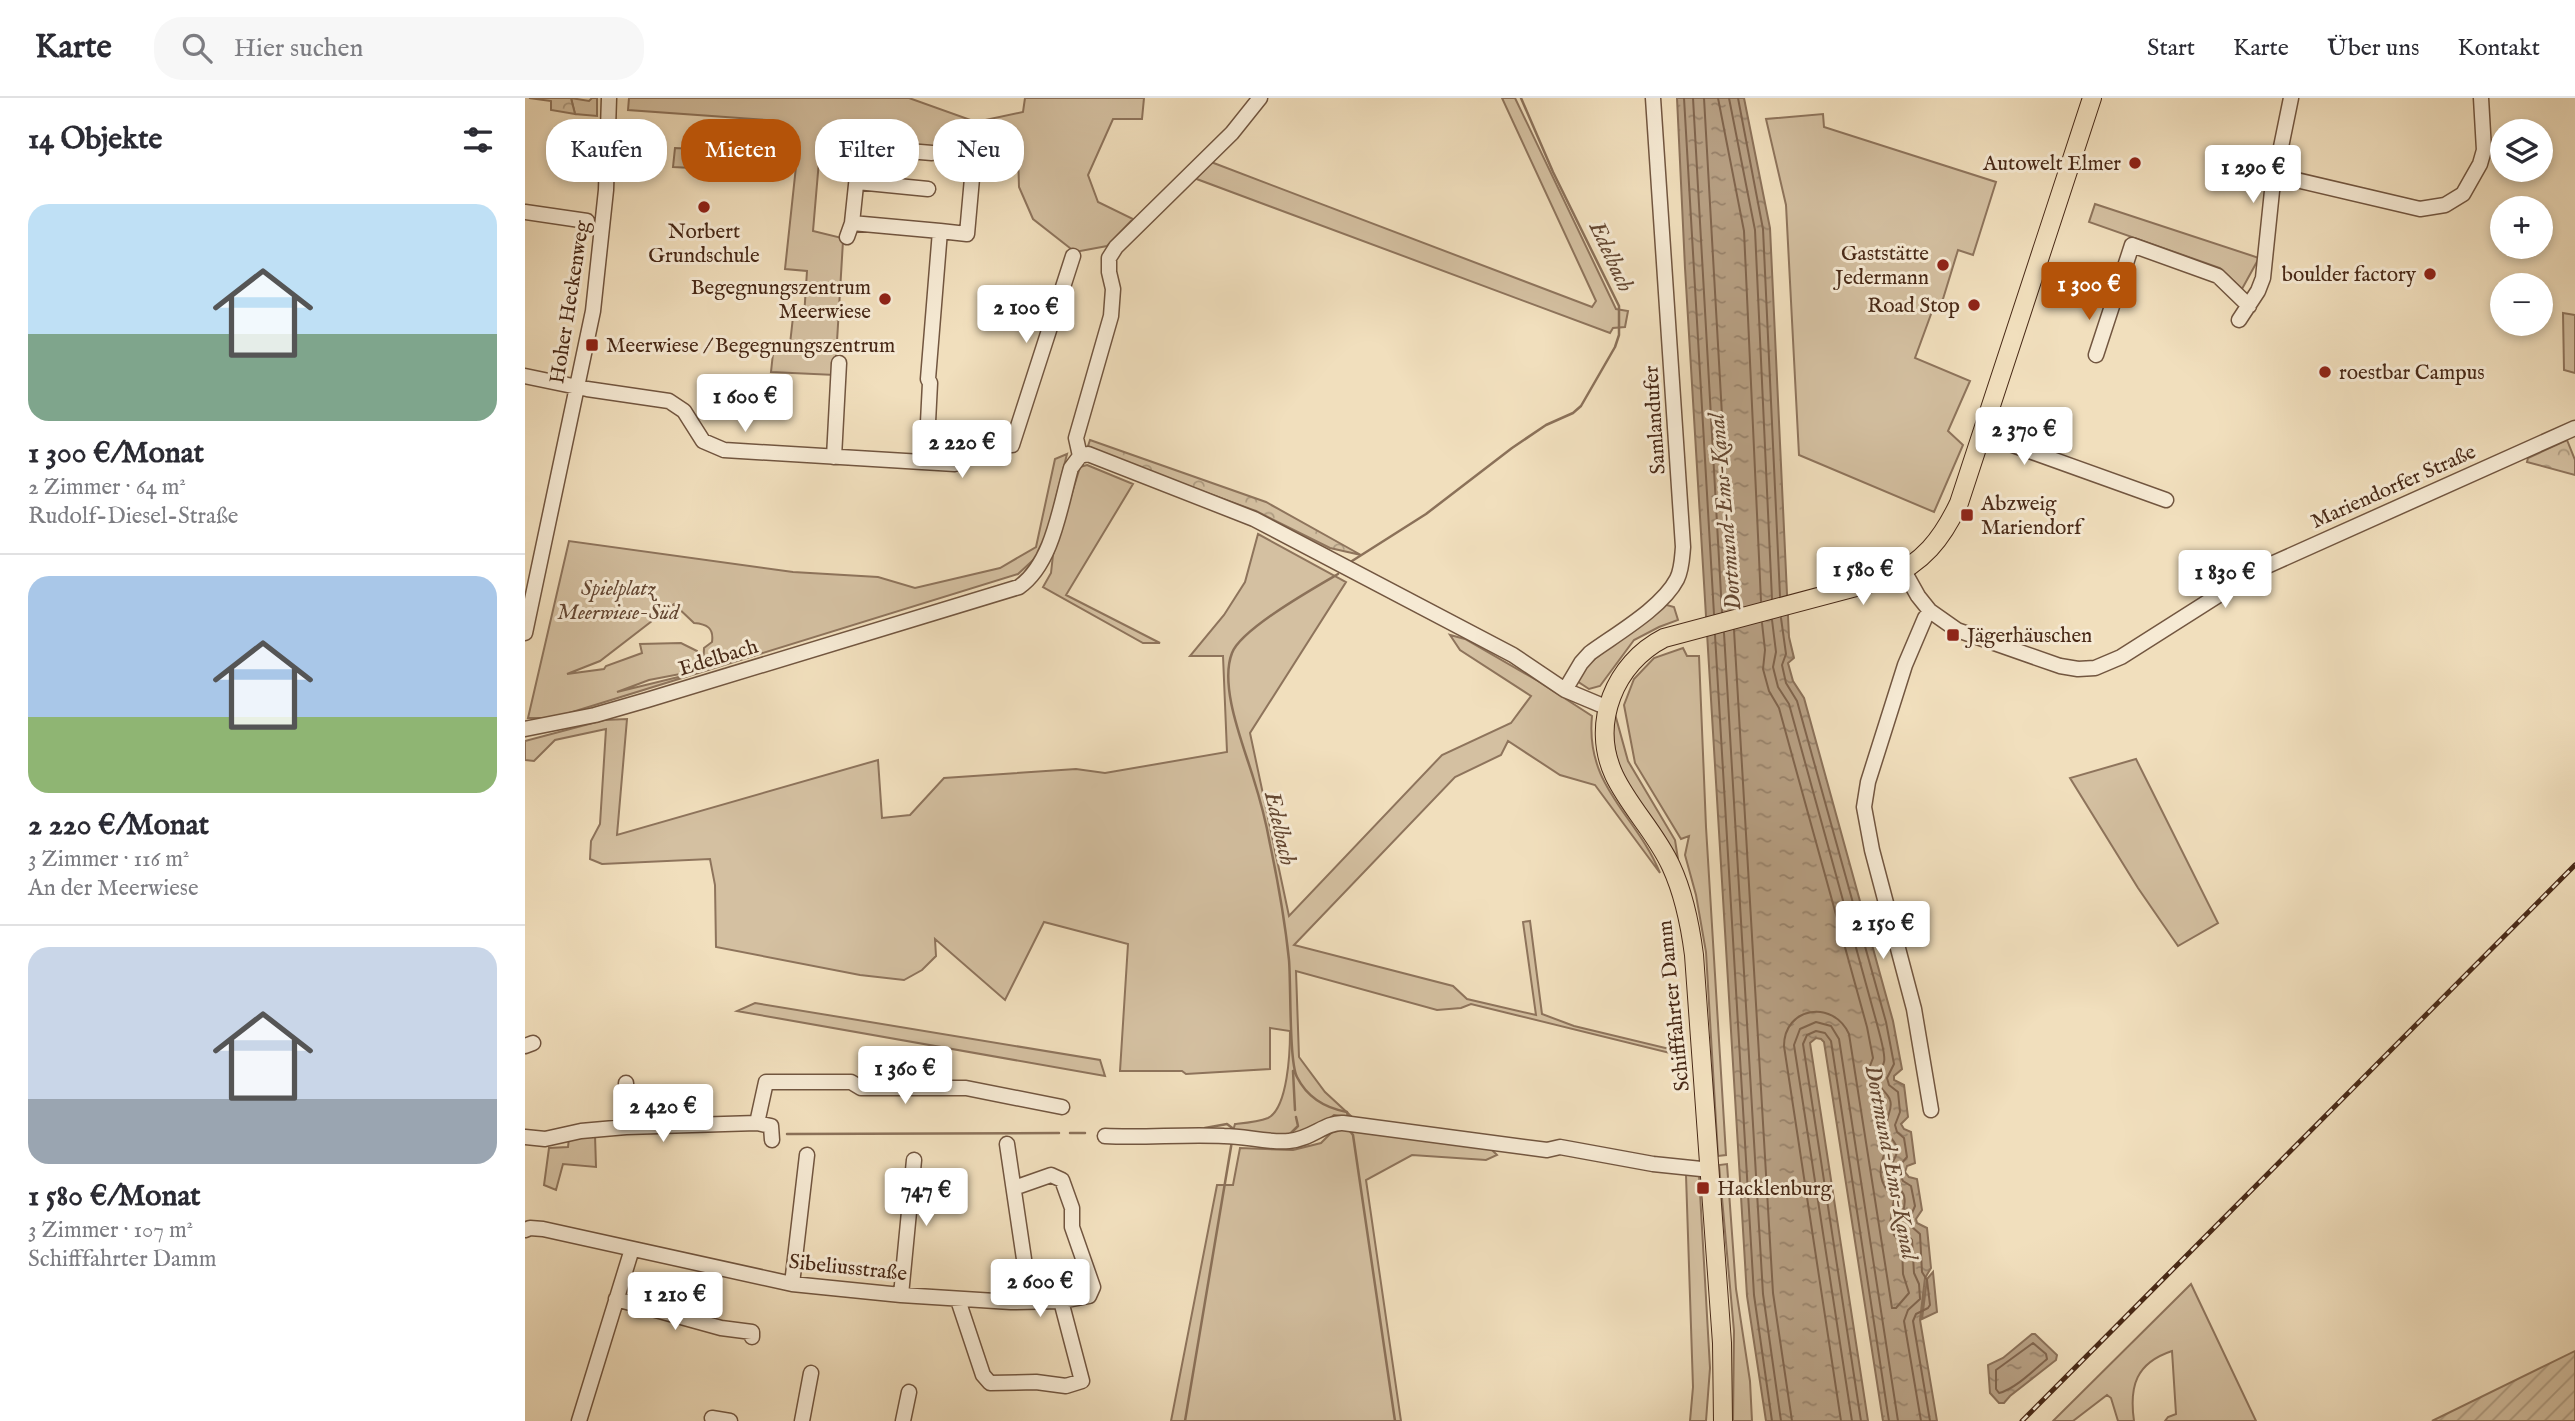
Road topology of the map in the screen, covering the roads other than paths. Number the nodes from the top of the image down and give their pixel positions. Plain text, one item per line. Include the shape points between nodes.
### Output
1 (609, 98) edge
2 (1259, 98) edge
3 (1653, 98) edge
4 (2092, 98) edge
5 (2291, 98) edge
6 (2481, 98) edge
7 (919, 152) edge
8 (932, 153) dead end
9 (2275, 175) junction
10 (857, 182) joint
11 (972, 182) edge
12 (928, 188) dead end
13 (525, 212) edge
14 (587, 221) dead end
15 (940, 231) junction
16 (1073, 256) dead end
17 (2249, 306) junction
18 (2239, 320) dead end
19 (2096, 355) dead end
20 (839, 362) dead end
21 (525, 376) edge
22 (578, 388) junction
23 (2575, 428) edge
24 (1982, 434) junction
25 (927, 442) junction
26 (956, 443) junction
27 (1080, 456) junction
28 (834, 457) junction
29 (923, 462) junction
30 (2166, 500) dead end
31 (1904, 571) junction
32 (1930, 611) junction
33 (525, 634) edge
34 (1565, 690) junction
35 (1608, 708) junction
36 (525, 729) edge
37 (626, 1083) dead end
38 (1062, 1107) dead end
39 (1931, 1111) dead end
40 (757, 1123) junction
41 (626, 1127) junction
42 (1105, 1136) dead end
43 (525, 1137) edge
44 (772, 1140) dead end
45 (1007, 1144) dead end
46 (807, 1155) dead end
47 (914, 1160) dead end
48 (1710, 1170) junction
49 (1014, 1188) junction
50 (525, 1230) edge
51 (632, 1249) junction
52 (792, 1284) junction
53 (901, 1295) junction
54 (616, 1299) junction
55 (958, 1300) junction
56 (1061, 1301) junction
57 (1018, 1302) junction
58 (752, 1337) dead end
59 (811, 1373) dead end
60 (909, 1392) dead end
61 (712, 1418) dead end
62 (579, 1421) edge
63 (730, 1421) edge
64 (802, 1421) edge
65 (903, 1421) edge
66 (1723, 1421) edge

1 - 22 street, Hoher Heckenweg via 600,254
2 - 27 street, Edelbach via 1232,133 1109,258 1114,289 1111,316 1076,438
3 - 34 street, Samlandufer via 1681,566 1677,580 1660,600 1590,653
4 - 24 main road, Schifffahrter Damm
5 - 9 street
6 - 9 street via 2484,150 2480,164 2463,194 2445,205 2420,209
7 - 8 street
9 - 17 street via 2263,278
10 - 12 street
10 - 15 street via 850,230
11 - 15 street via 967,234
13 - 14 street, Hoher Heckenweg
15 - 25 street
16 - 26 street via 1012,445
17 - 18 street
17 - 19 street via 2218,275 2132,245
20 - 28 street
21 - 22 street
22 - 28 street via 669,401 678,405 703,442 724,450
22 - 33 street, Hoher Heckenweg
23 - 32 street, Mariendorfer Straße via 2257,570 2095,668 2060,666 1994,644 1957,630
24 - 30 street
24 - 31 main road, Schifffahrter Damm via 1950,522 1924,557
25 - 26 street
25 - 29 street
26 - 29 street via 955,464
27 - 34 street via 1096,456 1254,519 1513,655
27 - 36 street, Edelbach via 1072,468 1045,558 1019,587 647,701
28 - 29 street
31 - 32 street, Mariendorfer Straße
31 - 35 main road, Schifffahrter Damm via 1871,584 1664,638 1637,655 1620,677
32 - 39 street via 1905,665 1864,807 1914,1009
34 - 35 street
35 - 48 main road, Schifffahrter Damm via 1605,743 1609,764 1672,867 1690,928
37 - 41 street
38 - 40 street via 966,1088 766,1082
40 - 41 street
40 - 44 street via 771,1126
41 - 43 street via 545,1139
42 - 48 street via 1222,1135 1287,1142 1302,1140 1335,1122 1546,1150 1560,1147
45 - 49 street
46 - 52 street
47 - 53 street
48 - 66 main road, Schifffahrter Damm via 1723,1352
49 - 56 street, Sibeliusstraße via 1051,1175 1062,1180 1093,1287 1089,1296
49 - 57 street via 1024,1259
50 - 51 street, Sibeliusstraße via 543,1228
51 - 52 street, Sibeliusstraße
51 - 54 street
52 - 53 street, Sibeliusstraße
53 - 55 street, Sibeliusstraße
54 - 58 street via 752,1332
54 - 62 street
55 - 56 street via 983,1376 990,1383 1036,1381 1066,1386 1082,1381
55 - 57 street, Sibeliusstraße
56 - 57 street, Sibeliusstraße
59 - 64 street
60 - 65 street
61 - 63 street

